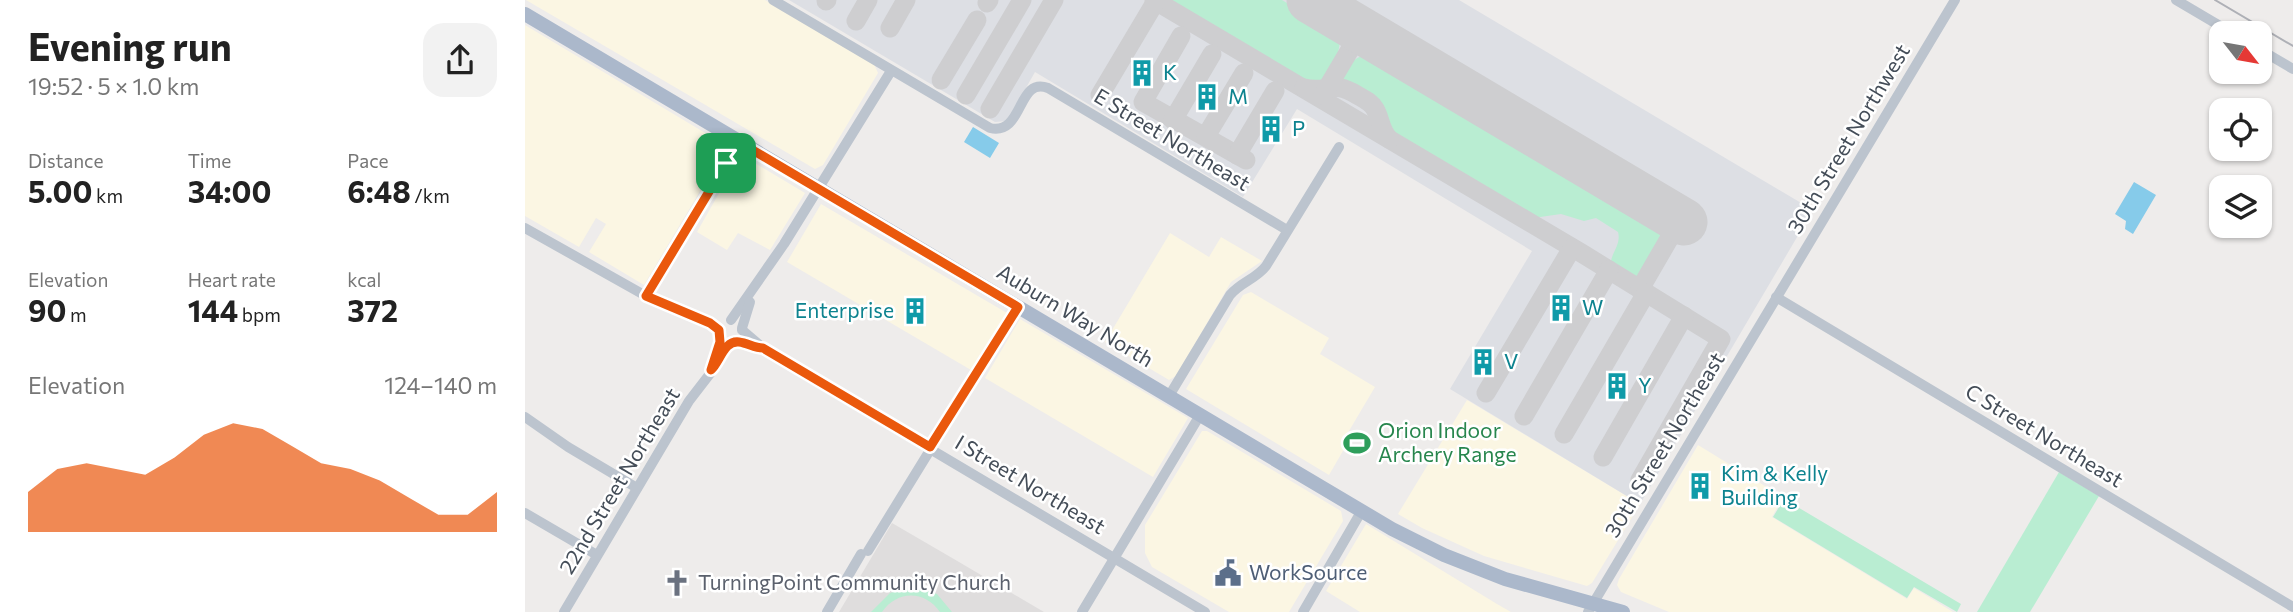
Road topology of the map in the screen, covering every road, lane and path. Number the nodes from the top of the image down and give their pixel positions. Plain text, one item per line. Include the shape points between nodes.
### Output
1 (773, 0) edge
2 (1955, 0) edge
3 (2176, 0) edge
4 (525, 15) edge
5 (2212, 21) edge
6 (2272, 57) edge
7 (2293, 69) edge
8 (891, 71) junction
9 (739, 142) junction
10 (1339, 147) dead end
11 (819, 188) junction
12 (525, 228) edge
13 (1287, 230) junction
14 (760, 281) junction
15 (646, 296) junction
16 (1776, 298) junction
17 (1018, 307) junction
18 (687, 312) junction
19 (729, 320) junction
20 (742, 329) junction
21 (720, 333) junction
22 (735, 342) junction
23 (763, 348) junction
24 (711, 370) junction
25 (1169, 396) junction
26 (1200, 415) junction
27 (525, 417) edge
28 (930, 447) junction
29 (637, 488) junction
30 (1361, 512) junction
31 (525, 513) edge
32 (597, 555) junction
33 (1114, 557) junction
34 (2293, 607) edge
35 (1591, 608) edge
36 (564, 612) edge
37 (827, 612) edge
38 (1082, 612) edge
39 (1205, 612) edge
40 (1303, 612) edge
41 (1623, 612) edge

1 - 8 street
2 - 16 street, 30th Street Northwest
3 - 5 street
4 - 9 main road, Auburn Way North
6 - 7 street
8 - 11 street
8 - 13 street, E Street Northeast via 977,122 999,129 1014,119 1036,87 1048,88
9 - 11 main road, Auburn Way North
9 - 15 street
10 - 13 street
11 - 14 street
11 - 17 main road, Auburn Way North
12 - 15 street, I Street Northeast
13 - 25 street via 1262,272 1232,293
14 - 19 street
14 - 20 street
15 - 18 street, I Street Northeast
16 - 34 street, C Street Northeast
16 - 35 street, 30th Street Northeast
17 - 25 main road, Auburn Way North
17 - 28 street
18 - 19 street, I Street Northeast
18 - 21 street, I Street Northeast
19 - 20 street, I Street Northeast
19 - 21 street
20 - 22 street
20 - 23 street, I Street Northeast
21 - 22 street, I Street Northeast via 726,342
21 - 24 street, 22nd Street Northeast
22 - 23 street, I Street Northeast
22 - 24 street, 22nd Street Northeast
23 - 28 street, I Street Northeast
24 - 29 street, 22nd Street Northeast
25 - 26 main road, Auburn Way North
26 - 30 main road, Auburn Way North
26 - 33 street
27 - 29 street
28 - 33 street, I Street Northeast
28 - 37 street
29 - 32 street, 22nd Street Northeast
30 - 35 main road, Auburn Way North via 1466,565
30 - 40 street
31 - 32 street
32 - 36 street, 22nd Street Northeast
33 - 38 street
33 - 39 street, I Street Northeast
35 - 41 main road, Auburn Way North

